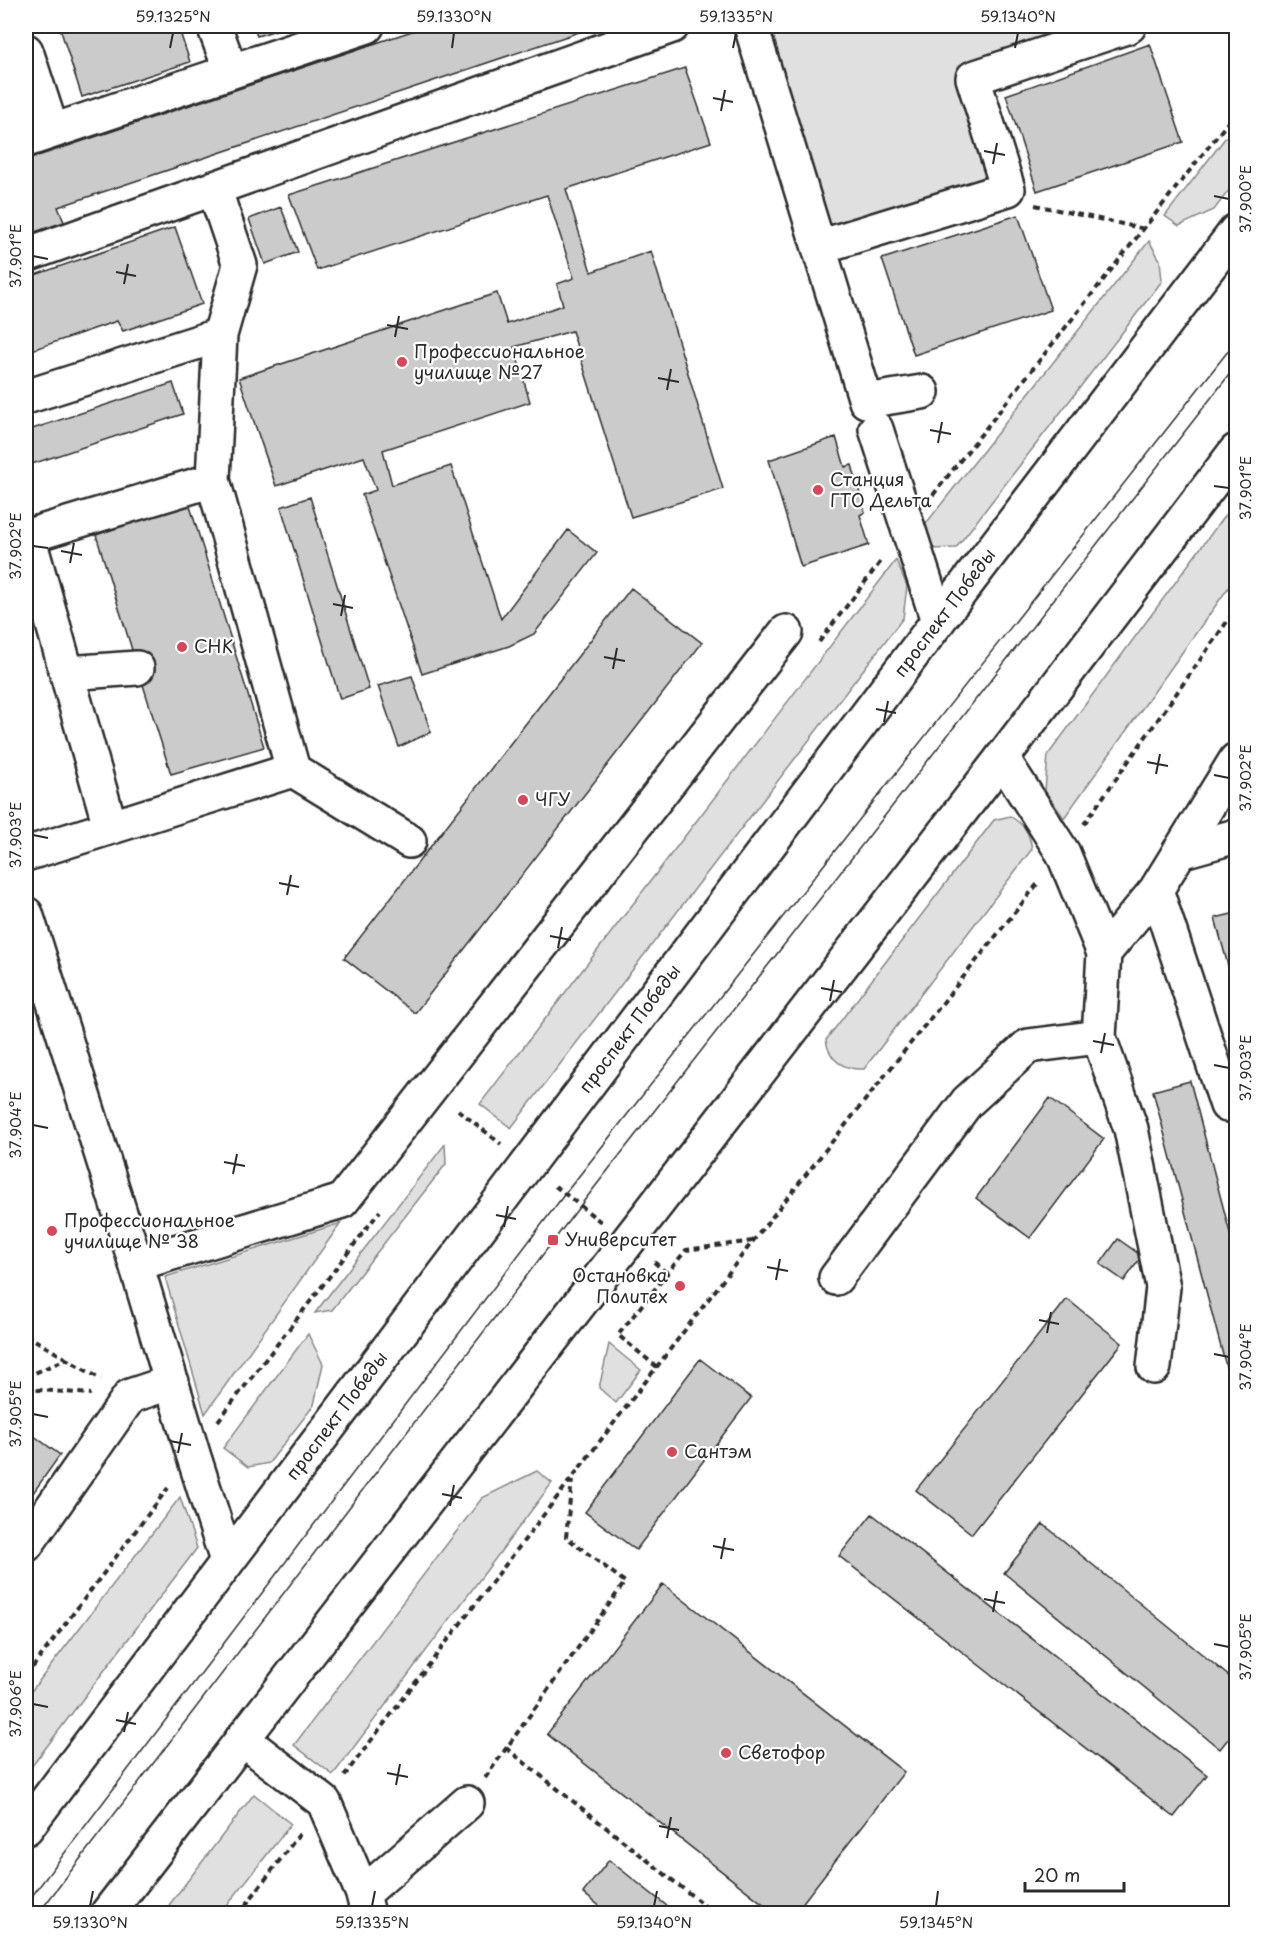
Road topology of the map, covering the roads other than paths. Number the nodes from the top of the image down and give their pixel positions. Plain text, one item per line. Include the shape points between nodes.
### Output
1 (214, 26) edge
2 (367, 26) edge
3 (672, 26) edge
4 (751, 26) edge
5 (1129, 26) edge
6 (26, 51) edge
7 (231, 71) junction
8 (39, 136) edge
9 (214, 188) junction
10 (1236, 231) edge
11 (819, 247) junction
12 (26, 255) edge
13 (220, 335) junction
14 (922, 392) dead end
15 (26, 397) edge
16 (876, 429) dead end
17 (1236, 451) edge
18 (213, 480) junction
19 (27, 536) edge
20 (938, 621) junction
21 (786, 632) dead end
22 (137, 668) dead end
23 (67, 673) junction
24 (1002, 758) junction
25 (1236, 760) edge
26 (292, 770) junction
27 (110, 826) junction
28 (1236, 836) edge
29 (409, 841) dead end
30 (1179, 852) junction
31 (26, 854) edge
32 (1156, 890) junction
33 (26, 914) edge
34 (1104, 953) junction
35 (1099, 1036) junction
36 (1236, 1102) edge
37 (136, 1264) junction
38 (836, 1278) dead end
39 (1154, 1367) dead end
40 (172, 1383) junction
41 (26, 1545) edge
42 (227, 1561) junction
43 (242, 1739) junction
44 (467, 1803) road end
45 (26, 1828) edge
46 (365, 1904) edge
47 (107, 1914) edge

1 - 7 main road
2 - 7 main road
3 - 9 main road
4 - 11 main road
5 - 11 main road via 973,78 1008,189
6 - 8 main road
7 - 8 main road
9 - 12 main road
9 - 13 main road via 240,265
10 - 20 main road, проспект Победы
11 - 14 main road via 866,401
13 - 15 main road
13 - 18 main road
16 - 20 main road
17 - 24 main road
18 - 19 main road
18 - 26 main road
19 - 23 main road
20 - 42 main road, проспект Победы
21 - 37 main road via 342,1201
22 - 23 main road
23 - 27 main road
24 - 34 main road via 1063,853
24 - 43 main road
25 - 30 main road
26 - 27 main road
26 - 29 main road
27 - 31 main road
28 - 30 main road
30 - 32 main road
32 - 34 main road
32 - 36 main road via 1227,1105
33 - 37 main road
34 - 35 main road
35 - 38 main road via 1028,1046 967,1102
35 - 39 main road via 1131,1129 1163,1287
37 - 40 main road
40 - 41 main road via 130,1396
40 - 42 main road
42 - 45 main road, проспект Победы
43 - 46 main road via 324,1802
43 - 47 main road
44 - 46 main road

